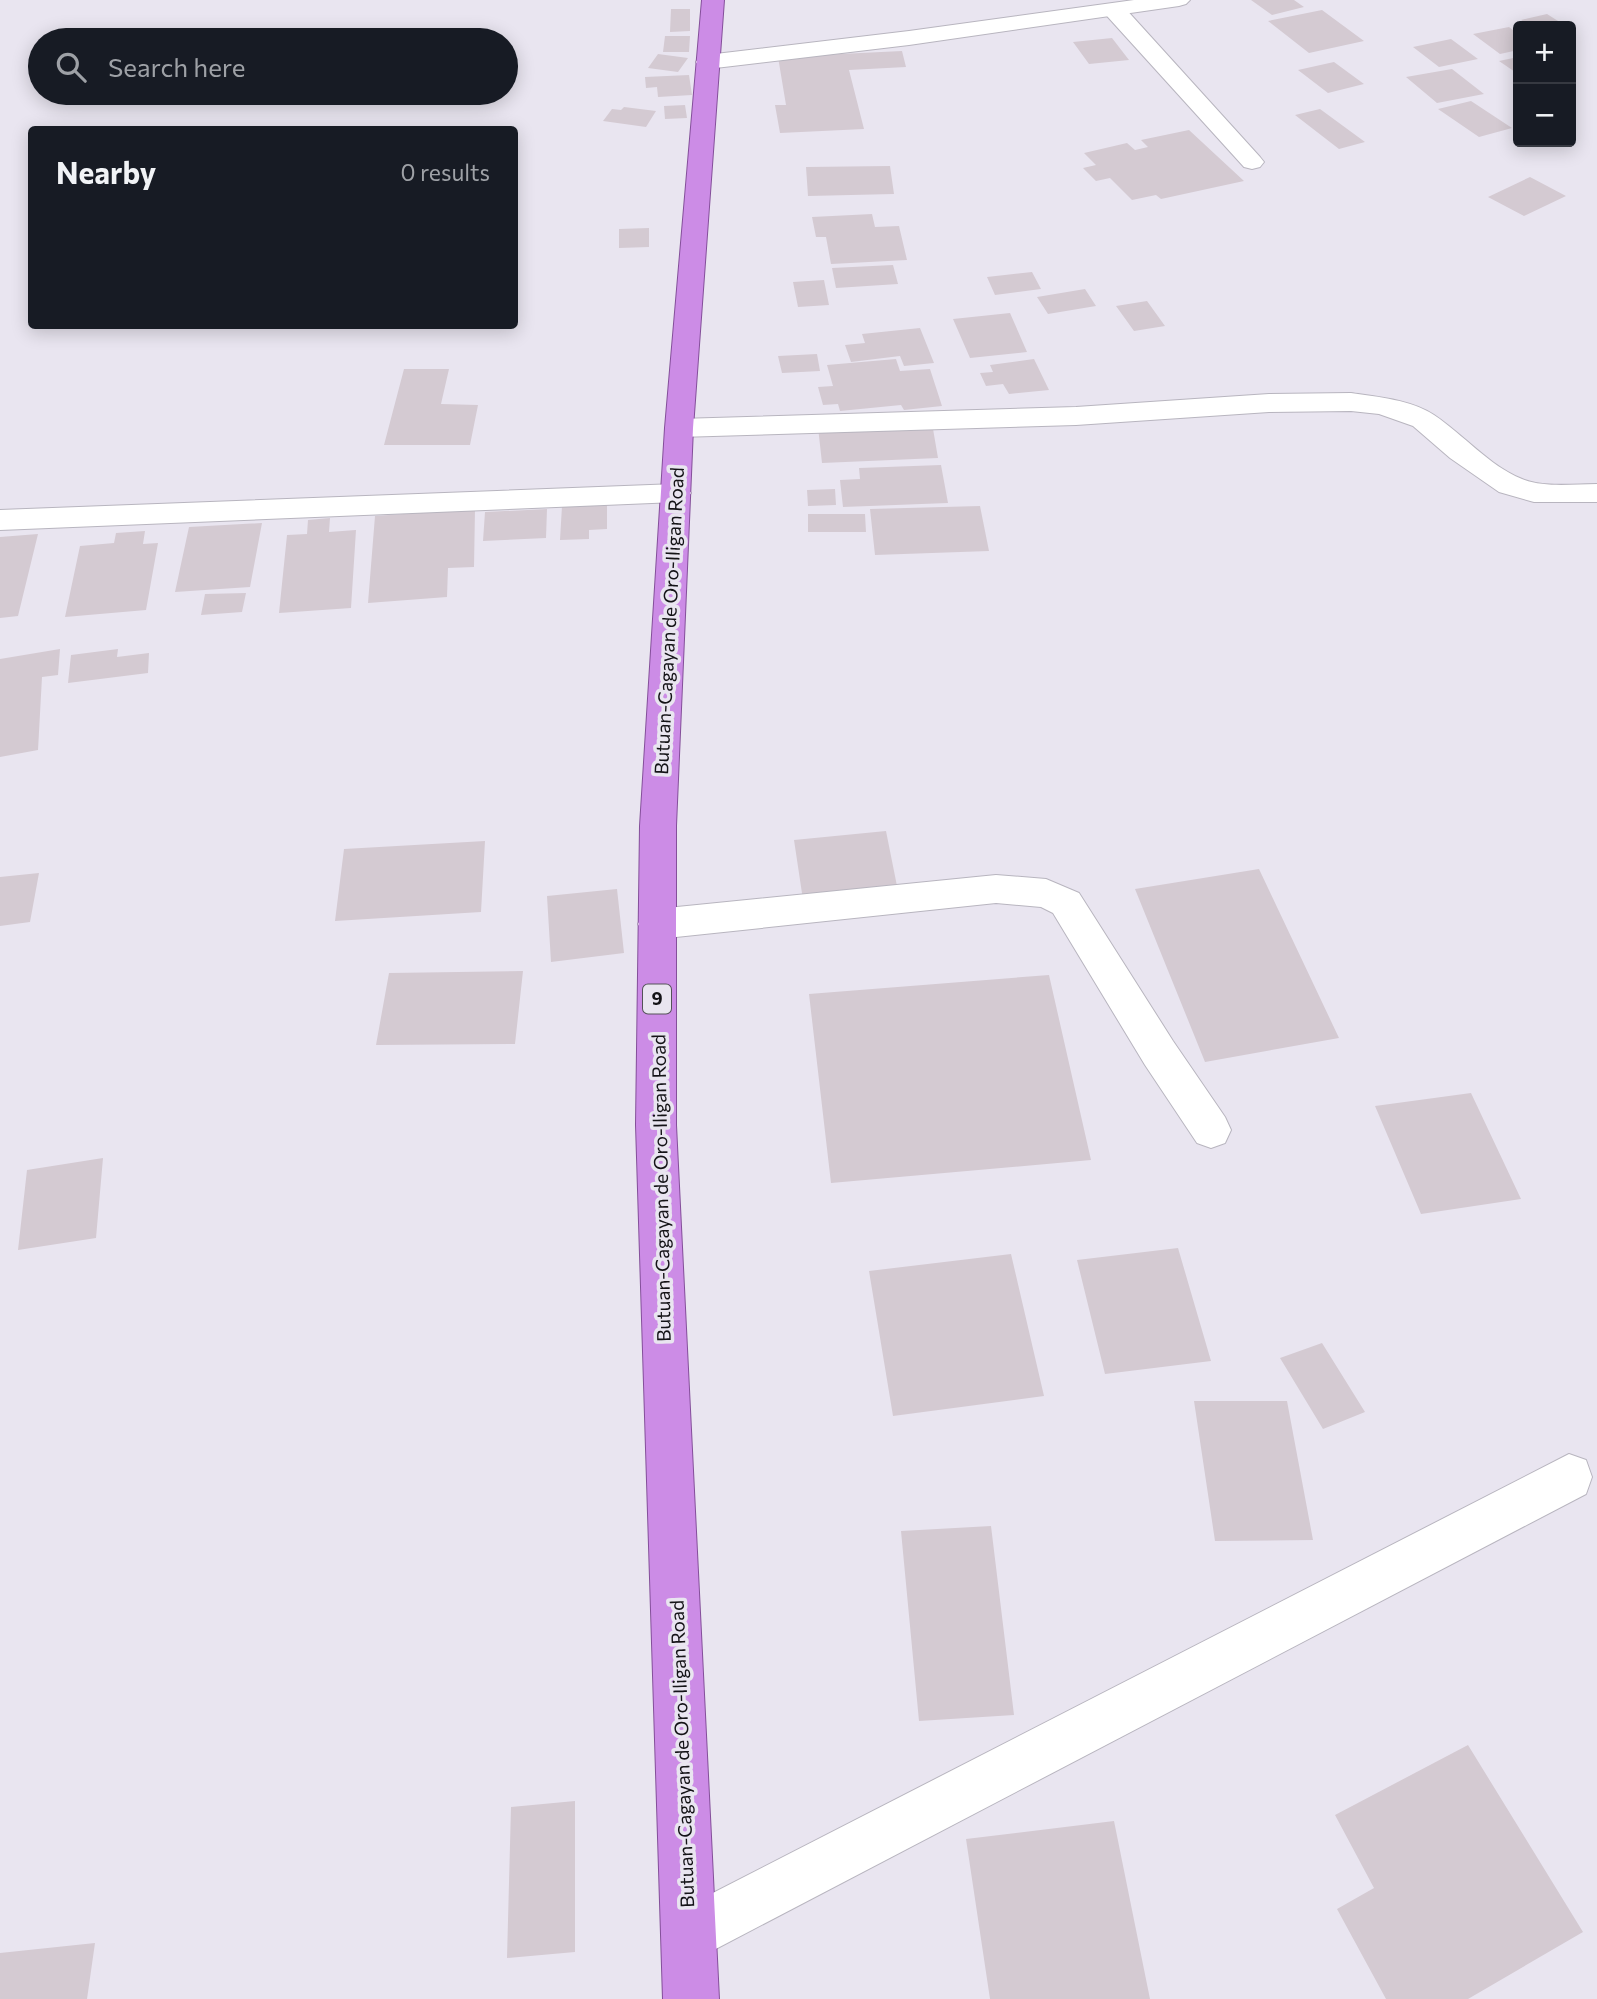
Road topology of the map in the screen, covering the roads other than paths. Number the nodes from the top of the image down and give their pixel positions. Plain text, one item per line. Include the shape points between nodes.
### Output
1 (713, 0) edge
2 (1179, 0) edge
3 (1115, 11) junction
4 (707, 62) junction
5 (1252, 162) dead end
6 (679, 428) junction
7 (676, 493) junction
8 (1597, 493) edge
9 (0, 520) edge
10 (657, 924) junction
11 (1211, 1130) dead end
12 (1569, 1477) dead end
13 (689, 1934) junction
14 (691, 1999) edge

1 - 4 highway, Butuan-Cagayan de Oro-Iligan Road / 9
2 - 3 street
3 - 4 street
3 - 5 street
4 - 6 highway, Butuan-Cagayan de Oro-Iligan Road / 9
6 - 7 highway, Butuan-Cagayan de Oro-Iligan Road / 9
6 - 8 street via 1351,402 1383,406 1423,421 1509,485 1534,493
7 - 9 street
7 - 10 highway, Butuan-Cagayan de Oro-Iligan Road / 9
10 - 11 street via 996,889 1046,893 1066,903
10 - 13 highway, Butuan-Cagayan de Oro-Iligan Road / 9 via 656,1125
12 - 13 street
13 - 14 highway, Butuan-Cagayan de Oro-Iligan Road / 9

